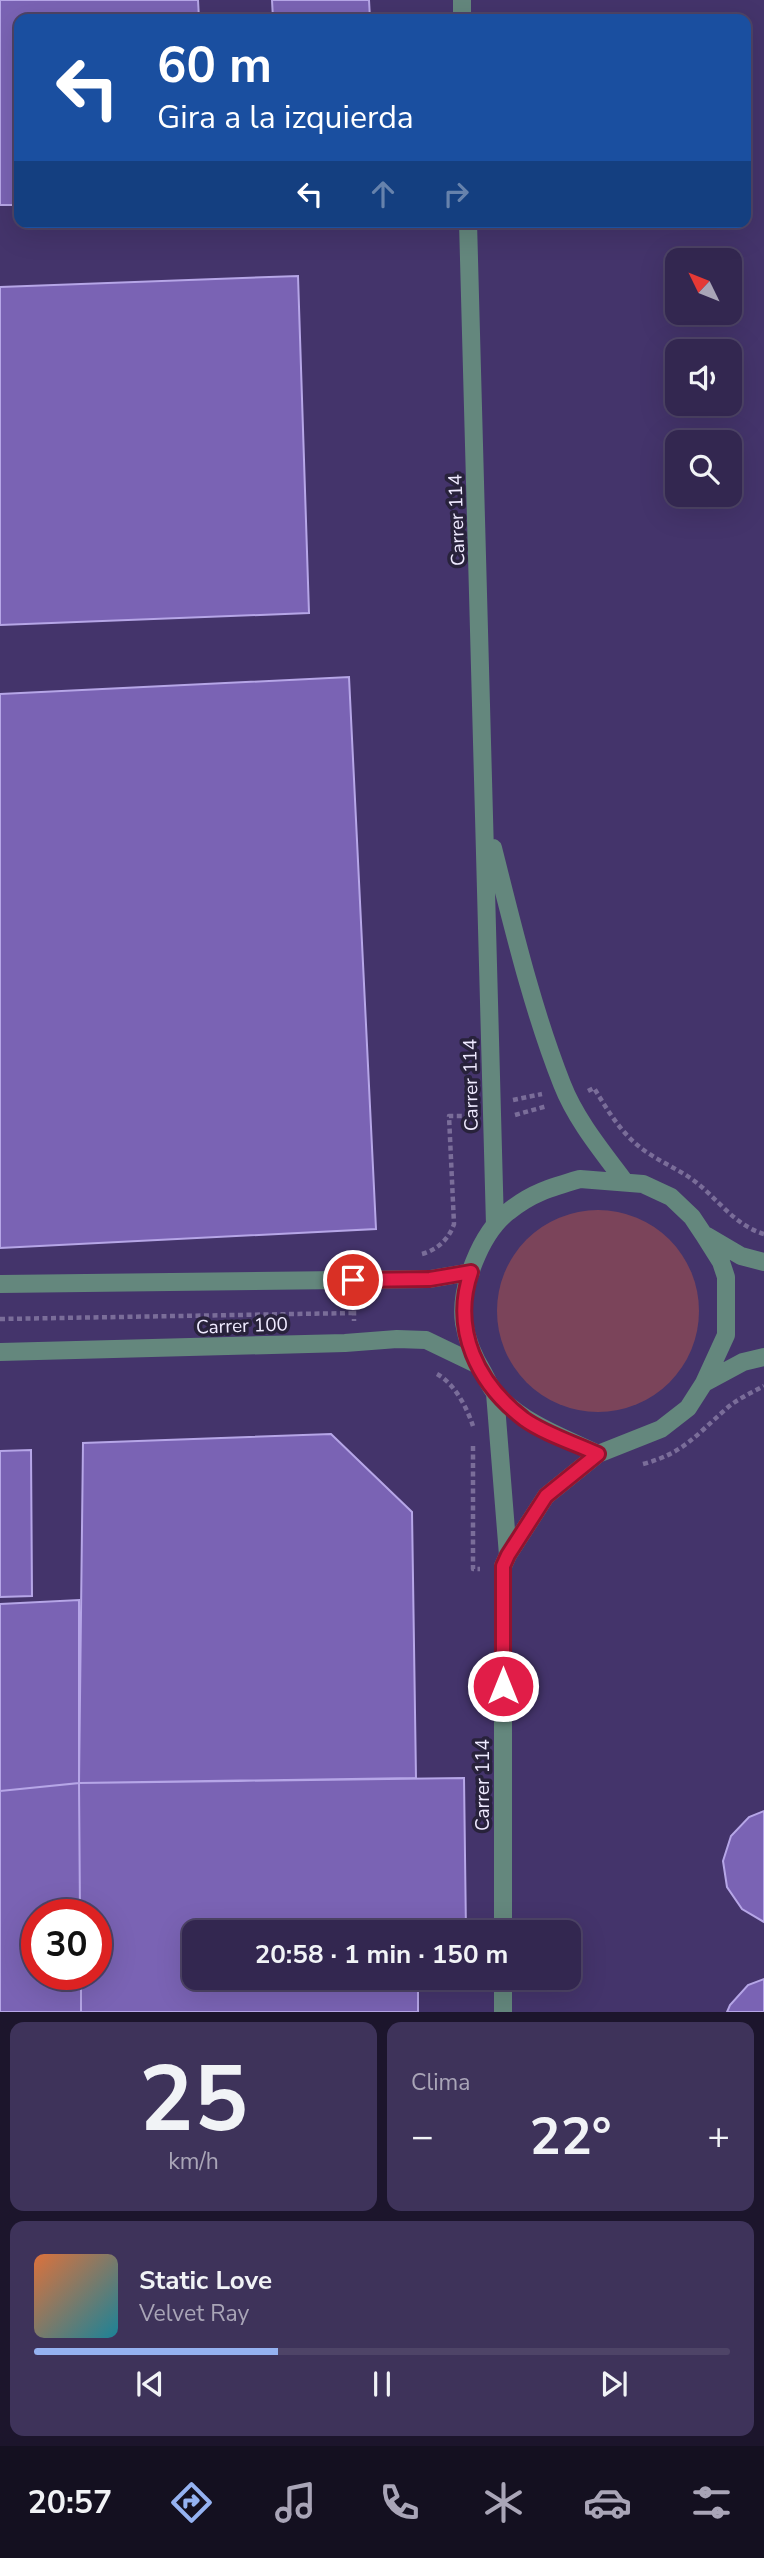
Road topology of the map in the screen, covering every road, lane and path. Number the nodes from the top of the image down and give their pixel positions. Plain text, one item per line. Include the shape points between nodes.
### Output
1 (468, 228) edge
2 (485, 817) junction
3 (587, 1091) dead end
4 (549, 1092) dead end
5 (510, 1101) dead end
6 (555, 1104) dead end
7 (474, 1116) dead end
8 (508, 1117) dead end
9 (625, 1182) junction
10 (494, 1216) junction
11 (451, 1234) dead end
12 (764, 1234) edge
13 (704, 1235) junction
14 (764, 1262) edge
15 (471, 1272) junction
16 (0, 1284) edge
17 (354, 1300) dead end
18 (0, 1319) edge
19 (0, 1352) edge
20 (764, 1357) edge
21 (478, 1365) junction
22 (428, 1369) dead end
23 (704, 1383) junction
24 (495, 1394) junction
25 (598, 1454) junction
26 (508, 1555) junction
27 (484, 1568) dead end
28 (503, 1920) edge
29 (503, 1990) edge
30 (502, 2012) edge

1 - 2 street, Carrer 114
2 - 9 street, Carrer 114 via 524,968 562,1085 586,1130
2 - 10 street, Carrer 114
3 - 12 path via 594,1088 612,1117 644,1151 679,1169 724,1211
4 - 5 path
6 - 8 path
7 - 11 path, Carrer 114 via 449,1116
9 - 10 street via 580,1179 536,1192 507,1213
9 - 13 street via 643,1184 671,1197
10 - 15 street
13 - 14 street via 741,1256
13 - 23 street, Carrer 114 via 726,1277 727,1307 726,1335
15 - 16 street via 430,1279
15 - 21 street via 463,1320
17 - 18 path, Carrer 100 via 354,1313
19 - 21 street, Carrer 100 via 397,1339 426,1340
20 - 23 street via 743,1362
21 - 24 street
22 - 27 path via 446,1380 472,1424 473,1569
23 - 25 street, Carrer 114 via 688,1408 661,1429
24 - 25 street via 526,1420
24 - 26 street, Carrer 114
25 - 26 street, Carrer 114 via 546,1496
26 - 28 street, Carrer 114 via 503,1566
29 - 30 street

